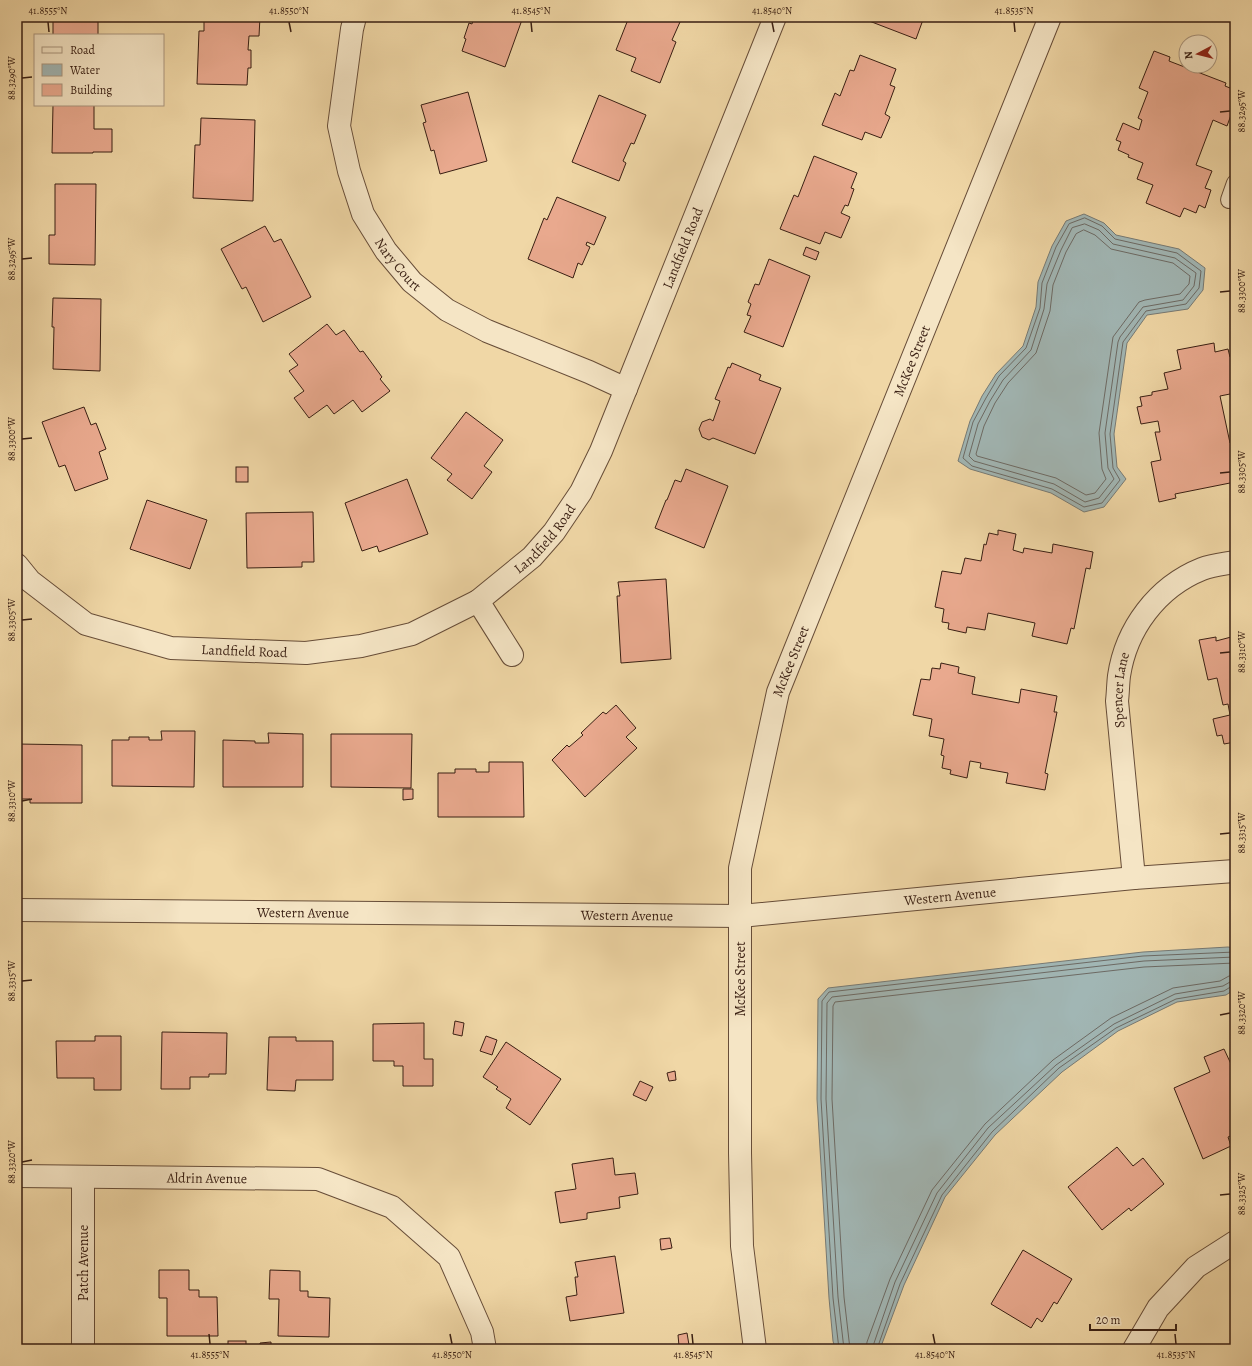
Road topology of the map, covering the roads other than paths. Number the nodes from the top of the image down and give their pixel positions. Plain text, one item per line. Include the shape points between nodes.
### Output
1 (355, 17) edge
2 (775, 17) edge
3 (1050, 17) edge
4 (1235, 183) edge
5 (1229, 200) dead end
6 (626, 389) junction
7 (1235, 562) edge
8 (23, 579) edge
9 (478, 602) junction
10 (512, 655) dead end
11 (1235, 871) edge
12 (1134, 878) junction
13 (17, 910) edge
14 (741, 916) junction
15 (17, 1176) edge
16 (83, 1177) junction
17 (1235, 1242) edge
18 (83, 1349) edge
19 (485, 1349) edge
20 (755, 1349) edge
21 (1134, 1349) edge

1 - 6 street, Nary Court via 339,126 349,171 363,214 386,251 412,282 447,310 487,331
2 - 6 street, Landfield Road
3 - 14 street, McKee Street via 778,692 740,868
4 - 5 lane
6 - 9 street, Landfield Road via 581,492 554,532 532,557
7 - 12 street, Spencer Lane via 1203,569 1175,582 1154,602 1136,626 1125,651 1119,676 1118,701
8 - 9 street, Landfield Road via 86,624 171,648 306,653 361,646 412,634
9 - 10 street
11 - 12 street, Western Avenue
12 - 14 street, Western Avenue
13 - 14 street, Western Avenue
14 - 20 street, McKee Street via 742,1246
15 - 16 street, Aldrin Avenue
16 - 18 street, Patch Avenue
16 - 19 street, Aldrin Avenue via 318,1180 392,1207 449,1257 482,1332
17 - 21 street via 1196,1267 1158,1308

